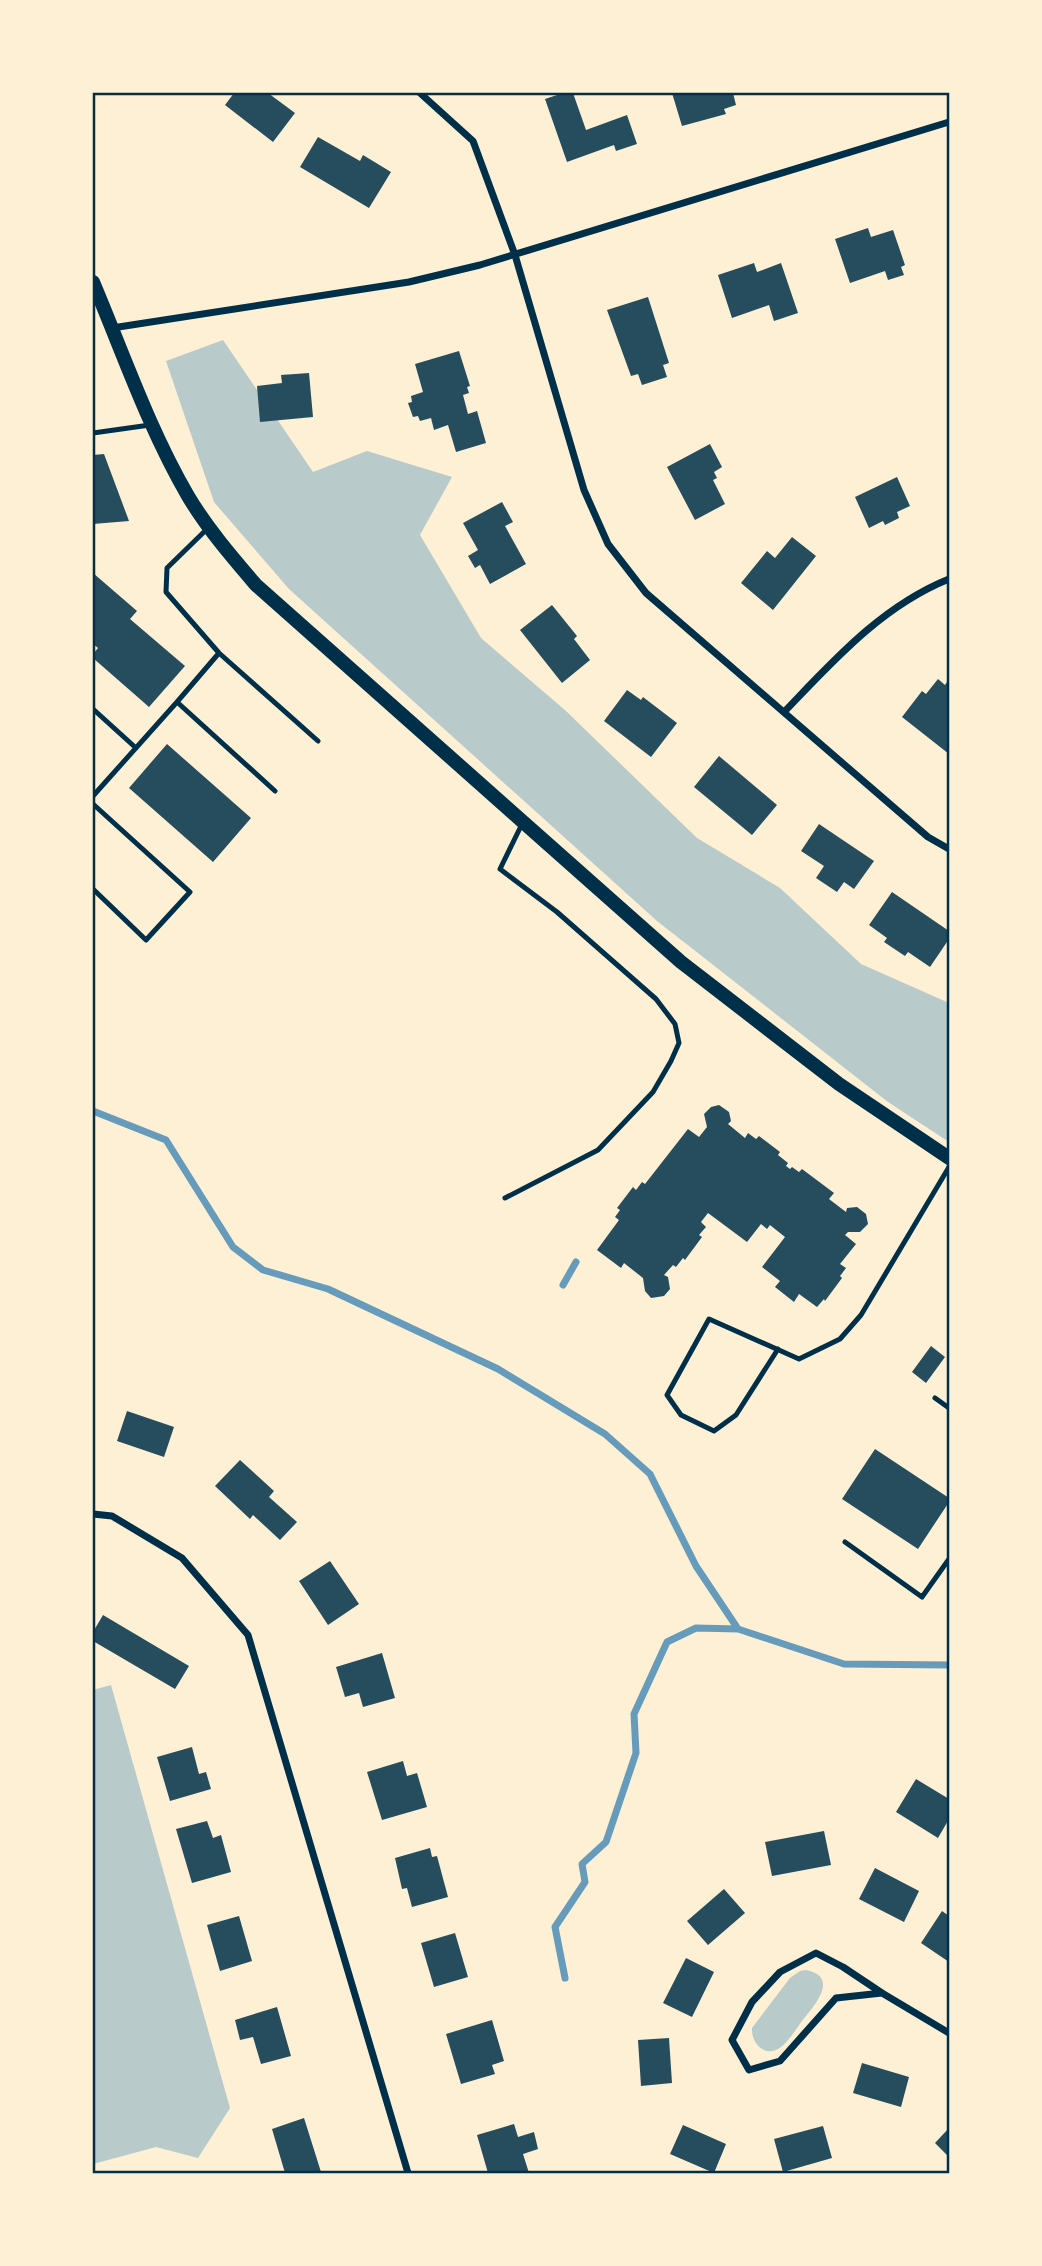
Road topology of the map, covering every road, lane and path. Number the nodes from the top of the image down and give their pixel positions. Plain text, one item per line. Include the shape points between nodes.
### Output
1 (420, 93) edge
2 (949, 122) edge
3 (515, 255) junction
4 (93, 282) edge
5 (112, 328) junction
6 (153, 424) junction
7 (93, 433) edge
8 (208, 527) junction
9 (949, 579) edge
10 (219, 653) junction
11 (177, 702) junction
12 (93, 709) edge
13 (785, 711) junction
14 (318, 741) dead end
15 (136, 748) junction
16 (275, 791) dead end
17 (93, 796) edge
18 (93, 804) edge
19 (523, 821) junction
20 (949, 849) edge
21 (93, 889) edge
22 (949, 1158) edge
23 (949, 1167) edge
24 (505, 1198) dead end
25 (778, 1349) junction
26 (935, 1398) dead end
27 (949, 1408) edge
28 (93, 1514) edge
29 (845, 1542) dead end
30 (949, 1559) edge
31 (882, 1993) junction
32 (949, 2033) edge
33 (408, 2173) edge

1 - 3 street via 473,141
2 - 3 street
3 - 5 street via 409,282
3 - 13 street via 584,490 608,544 646,593
4 - 5 main road
5 - 6 main road
6 - 7 lane
6 - 8 main road
8 - 10 lane via 167,568 166,592
8 - 19 main road via 256,585
9 - 13 street via 906,600 849,645
10 - 11 lane
10 - 14 lane
11 - 15 lane
11 - 16 lane
12 - 15 lane
13 - 20 street via 928,837
15 - 17 lane
18 - 21 lane via 190,892 146,940
19 - 22 main road via 729,1001 849,1091
19 - 24 lane via 500,869 656,999 675,1024 679,1043 653,1092 598,1150
23 - 25 lane via 861,1315 840,1339 799,1359
25 - 25 lane via 709,1319 667,1395 681,1415 714,1431 736,1415
26 - 27 lane
28 - 33 street via 113,1516 182,1558 248,1635
29 - 30 lane via 922,1597
31 - 31 street via 816,1953 780,1972 752,2002 732,2040 749,2070 780,2061 836,1998
31 - 32 street

